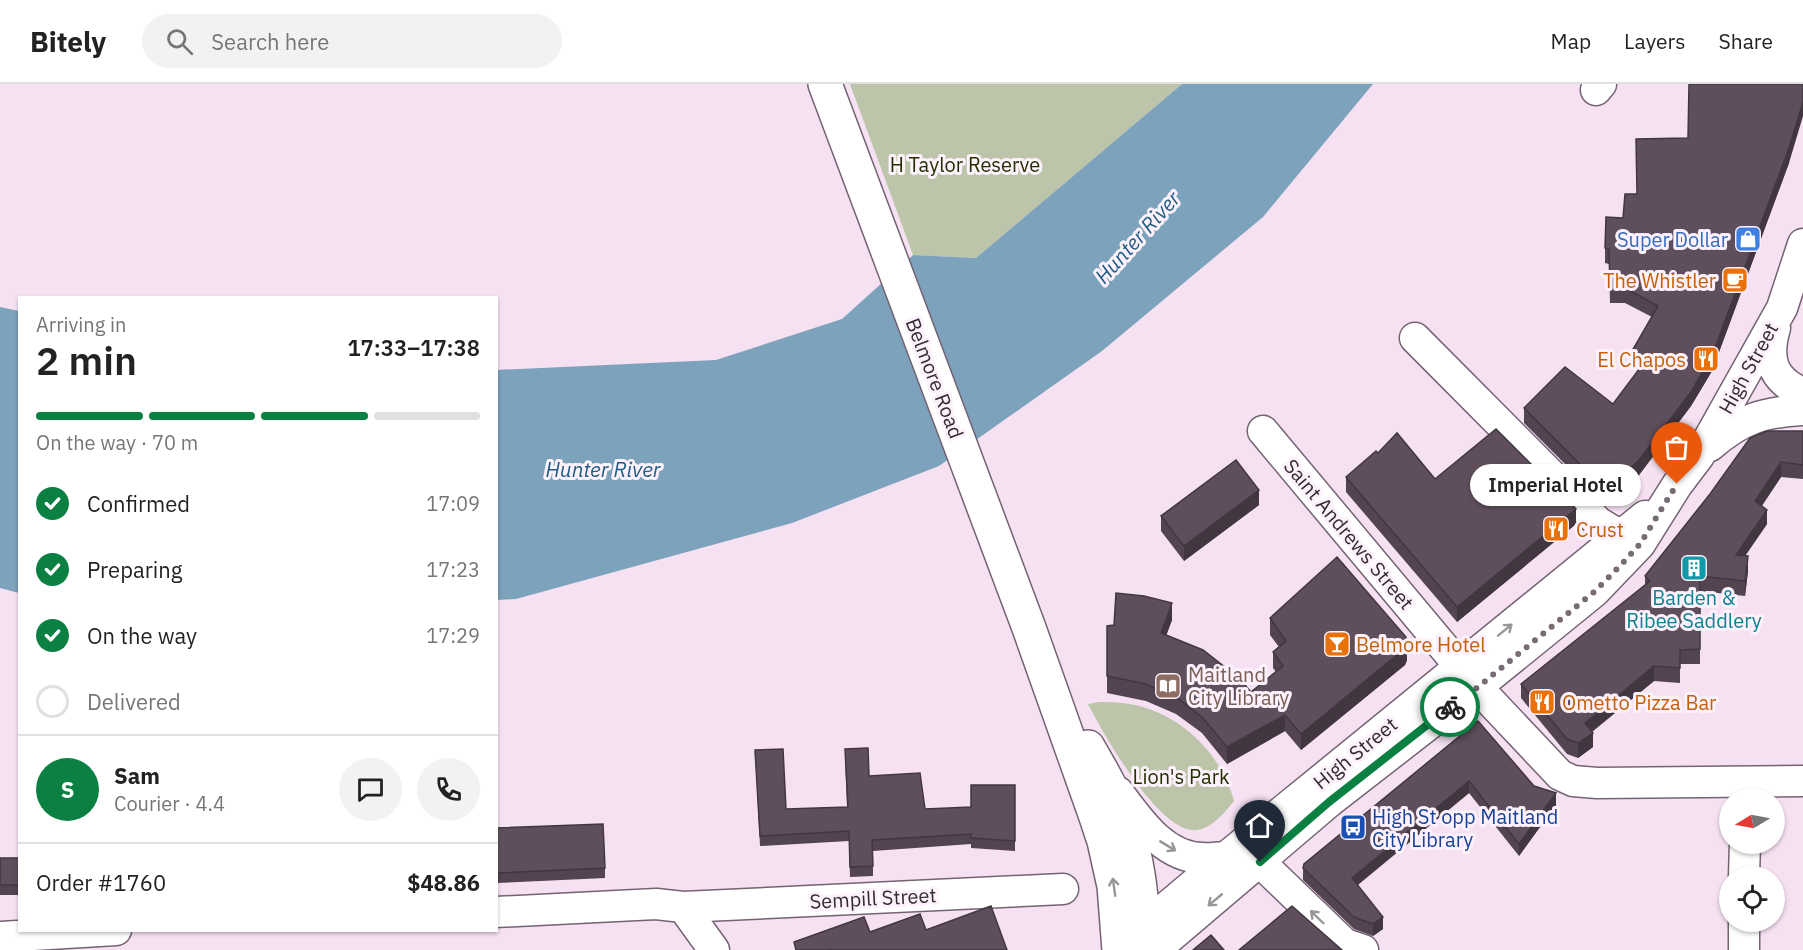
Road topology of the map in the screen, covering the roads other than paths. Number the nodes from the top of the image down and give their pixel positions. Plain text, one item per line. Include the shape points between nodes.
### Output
1 (825, 84) edge
2 (1803, 244) edge
3 (1782, 308) junction
4 (1415, 338) dead end
5 (1803, 393) edge
6 (1803, 410) edge
7 (1263, 431) dead end
8 (1699, 456) junction
9 (1677, 484) junction
10 (1626, 531) junction
11 (1044, 673) junction
12 (1469, 677) junction
13 (1102, 771) junction
14 (1803, 781) edge
15 (1758, 788) edge
16 (1719, 789) edge
17 (1322, 794) junction
18 (1226, 857) junction
19 (1260, 862) junction
20 (1063, 889) dead end
21 (683, 907) junction
22 (498, 912) edge
23 (83, 932) edge
24 (1744, 932) edge
25 (0, 937) edge
26 (1133, 945) edge
27 (714, 950) edge
28 (1363, 950) edge
29 (1744, 950) edge

1 - 11 main road, Belmore Road
2 - 3 street, High Street
3 - 5 street via 1771,344 1772,363 1786,384
3 - 8 street, High Street
4 - 10 street via 1598,522 1614,532
6 - 8 street via 1743,422
7 - 12 street, Saint Andrews Street
8 - 9 street, High Street
9 - 10 street, High Street
9 - 12 street, High Street via 1640,544 1594,592
12 -> 10 street, High Street
11 - 13 main road, Belmore Road
26 -> 11 main road, Belmore Road via 1104,841
12 - 16 street, Saint Andrews Street via 1547,763 1573,781
12 - 17 street, High Street
13 -> 18 street via 1161,843 1191,857
13 - 26 main road, Belmore Road via 1125,823 1139,881
14 - 15 street, Saint Andrews Street
17 - 18 street, High Street
17 - 19 street, High Street
18 - 26 street, High Street
19 -> 26 street, High Street
28 -> 19 street via 1346,944
20 - 21 street, Sempill Street
21 - 22 street, Sempill Street via 656,904
21 - 27 street
23 - 25 street
24 - 29 street

